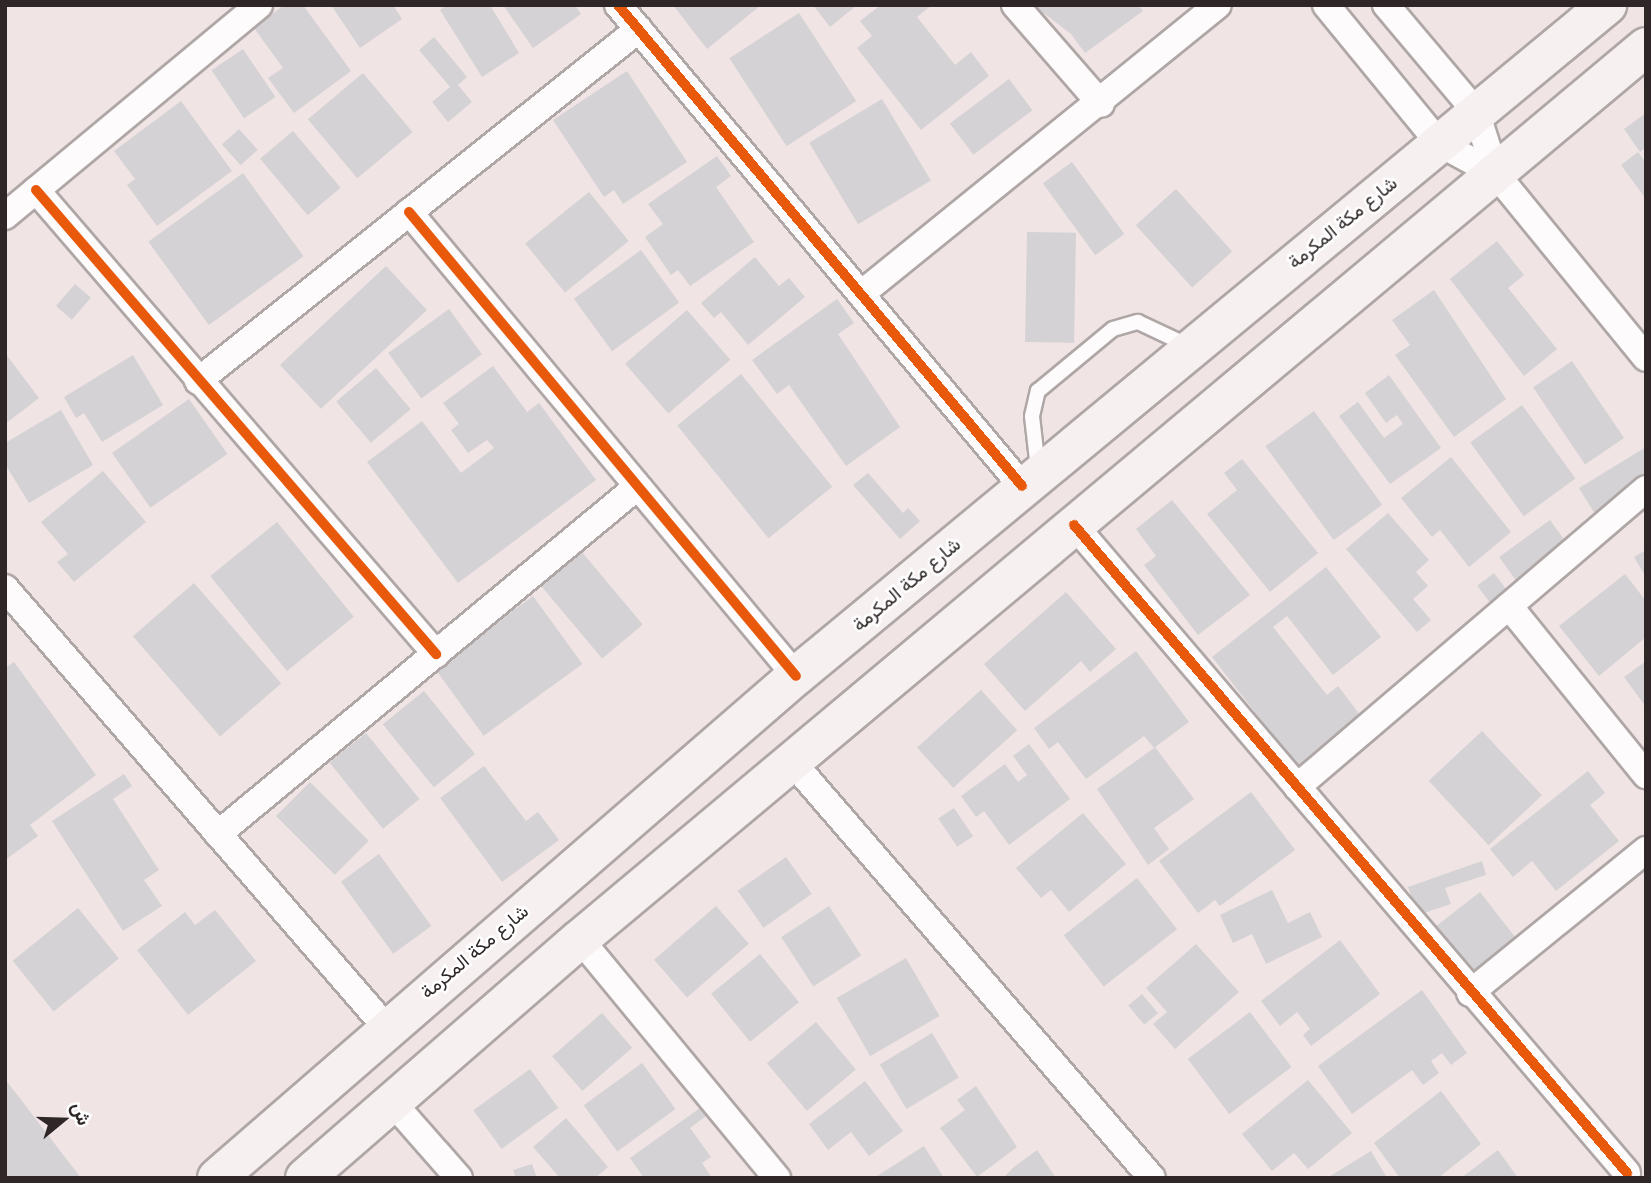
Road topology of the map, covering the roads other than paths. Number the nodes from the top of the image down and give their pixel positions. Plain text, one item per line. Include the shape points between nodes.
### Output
1 (259, 5) edge
2 (618, 5) edge
3 (1015, 5) edge
4 (1218, 5) edge
5 (1326, 5) edge
6 (1386, 5) edge
7 (1607, 5) edge
8 (639, 29) junction
9 (1646, 47) edge
10 (1101, 104) junction
11 (1476, 112) junction
12 (1439, 142) junction
13 (1496, 174) junction
14 (36, 190) junction
15 (409, 212) junction
16 (5, 216) edge
17 (861, 294) junction
18 (1190, 347) junction
19 (1646, 358) edge
20 (198, 381) junction
21 (1030, 479) junction
22 (638, 485) junction
23 (1646, 489) edge
24 (1074, 525) junction
25 (9, 600) edge
26 (1509, 606) junction
27 (436, 654) junction
28 (796, 676) junction
29 (794, 764) junction
30 (1646, 775) edge
31 (1297, 787) junction
32 (218, 834) junction
33 (1646, 850) edge
34 (580, 939) junction
35 (1470, 993) junction
36 (385, 1026) junction
37 (393, 1103) junction
38 (1632, 1170) edge
39 (217, 1178) edge
40 (305, 1178) edge
41 (459, 1178) edge
42 (777, 1178) edge
43 (1152, 1178) edge

1 - 14 street
2 - 8 street
3 - 10 street
4 - 10 street
5 - 12 street
6 - 11 street
7 - 11 main road, شارع مكة المكرمة
8 - 15 street
8 - 17 street
9 - 13 main road
10 - 17 street
11 - 12 main road, شارع مكة المكرمة
11 - 13 street
12 - 13 street
12 - 18 main road, شارع مكة المكرمة
13 - 19 street
13 - 24 main road
14 - 16 street
14 - 20 street
15 - 20 street
15 - 22 street
17 - 21 street
18 - 21 main road, شارع مكة المكرمة
18 - 21 lane via 1138,322 1113,329 1038,391 1032,416
20 - 27 street
21 - 28 main road, شارع مكة المكرمة
22 - 27 street
22 - 28 street
23 - 26 street
24 - 29 main road
24 - 31 street
25 - 32 street
26 - 30 street
26 - 31 street
27 - 32 street
28 - 36 main road, شارع مكة المكرمة
29 - 34 main road
29 - 43 street
31 - 35 street
32 - 36 street
33 - 35 street
34 - 37 main road
34 - 42 street
35 - 38 street
36 - 39 main road, شارع مكة المكرمة
37 - 40 main road
37 - 41 street

